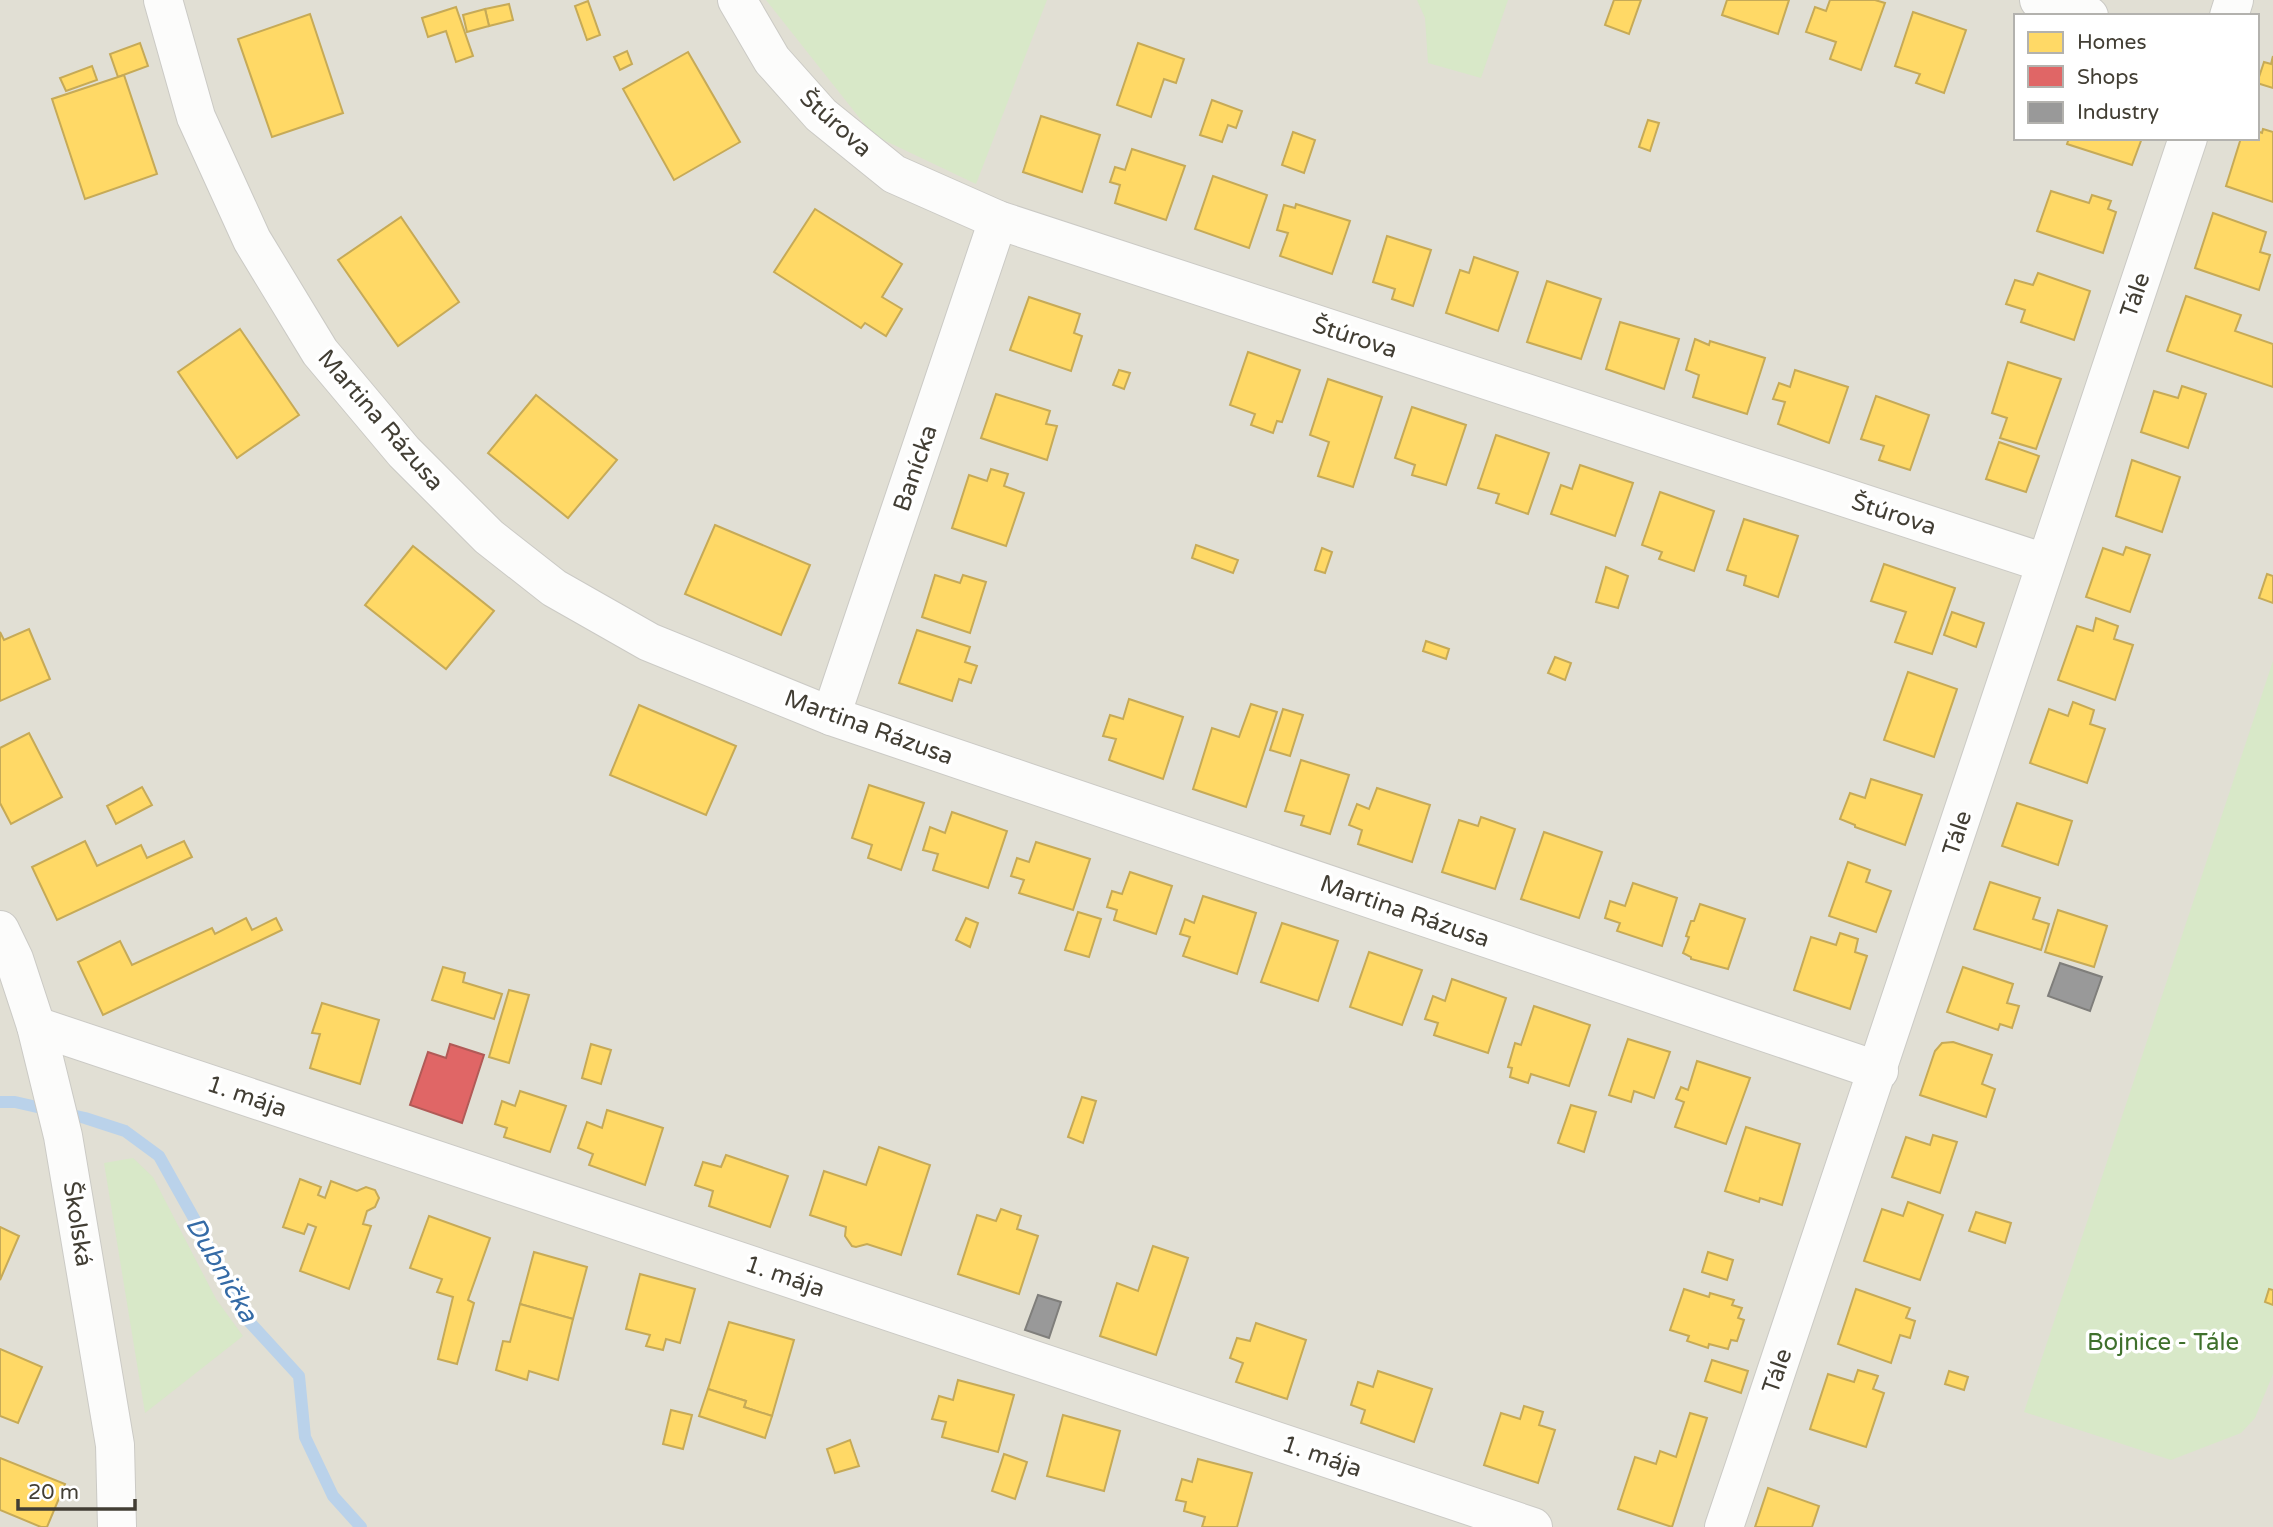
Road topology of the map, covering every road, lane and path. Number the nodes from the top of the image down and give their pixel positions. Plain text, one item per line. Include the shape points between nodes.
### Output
1 (163, 0) edge
2 (737, 0) edge
3 (2039, 0) edge
4 (2083, 14) edge
5 (2187, 140) edge
6 (998, 220) junction
7 (2045, 563) junction
8 (831, 716) junction
9 (0, 930) edge
10 (36, 1026) junction
11 (1879, 1071) junction
12 (117, 1527) edge
13 (1533, 1527) edge
14 (1724, 1527) edge

1 - 8 street, Martina Rázusa via 197,117 252,240 320,352 404,452 489,537 554,588 649,642
2 - 6 street, Štúrova via 772,60 821,115 894,174
3 - 4 street
5 - 7 street, Tále
6 - 7 street, Štúrova
6 - 8 street, Banícka
7 - 11 street, Tále
8 - 11 street, Martina Rázusa
9 - 10 street, Školská
10 - 12 street, Školská via 63,1136 115,1446
10 - 13 street, 1. mája
11 - 14 street, Tále

